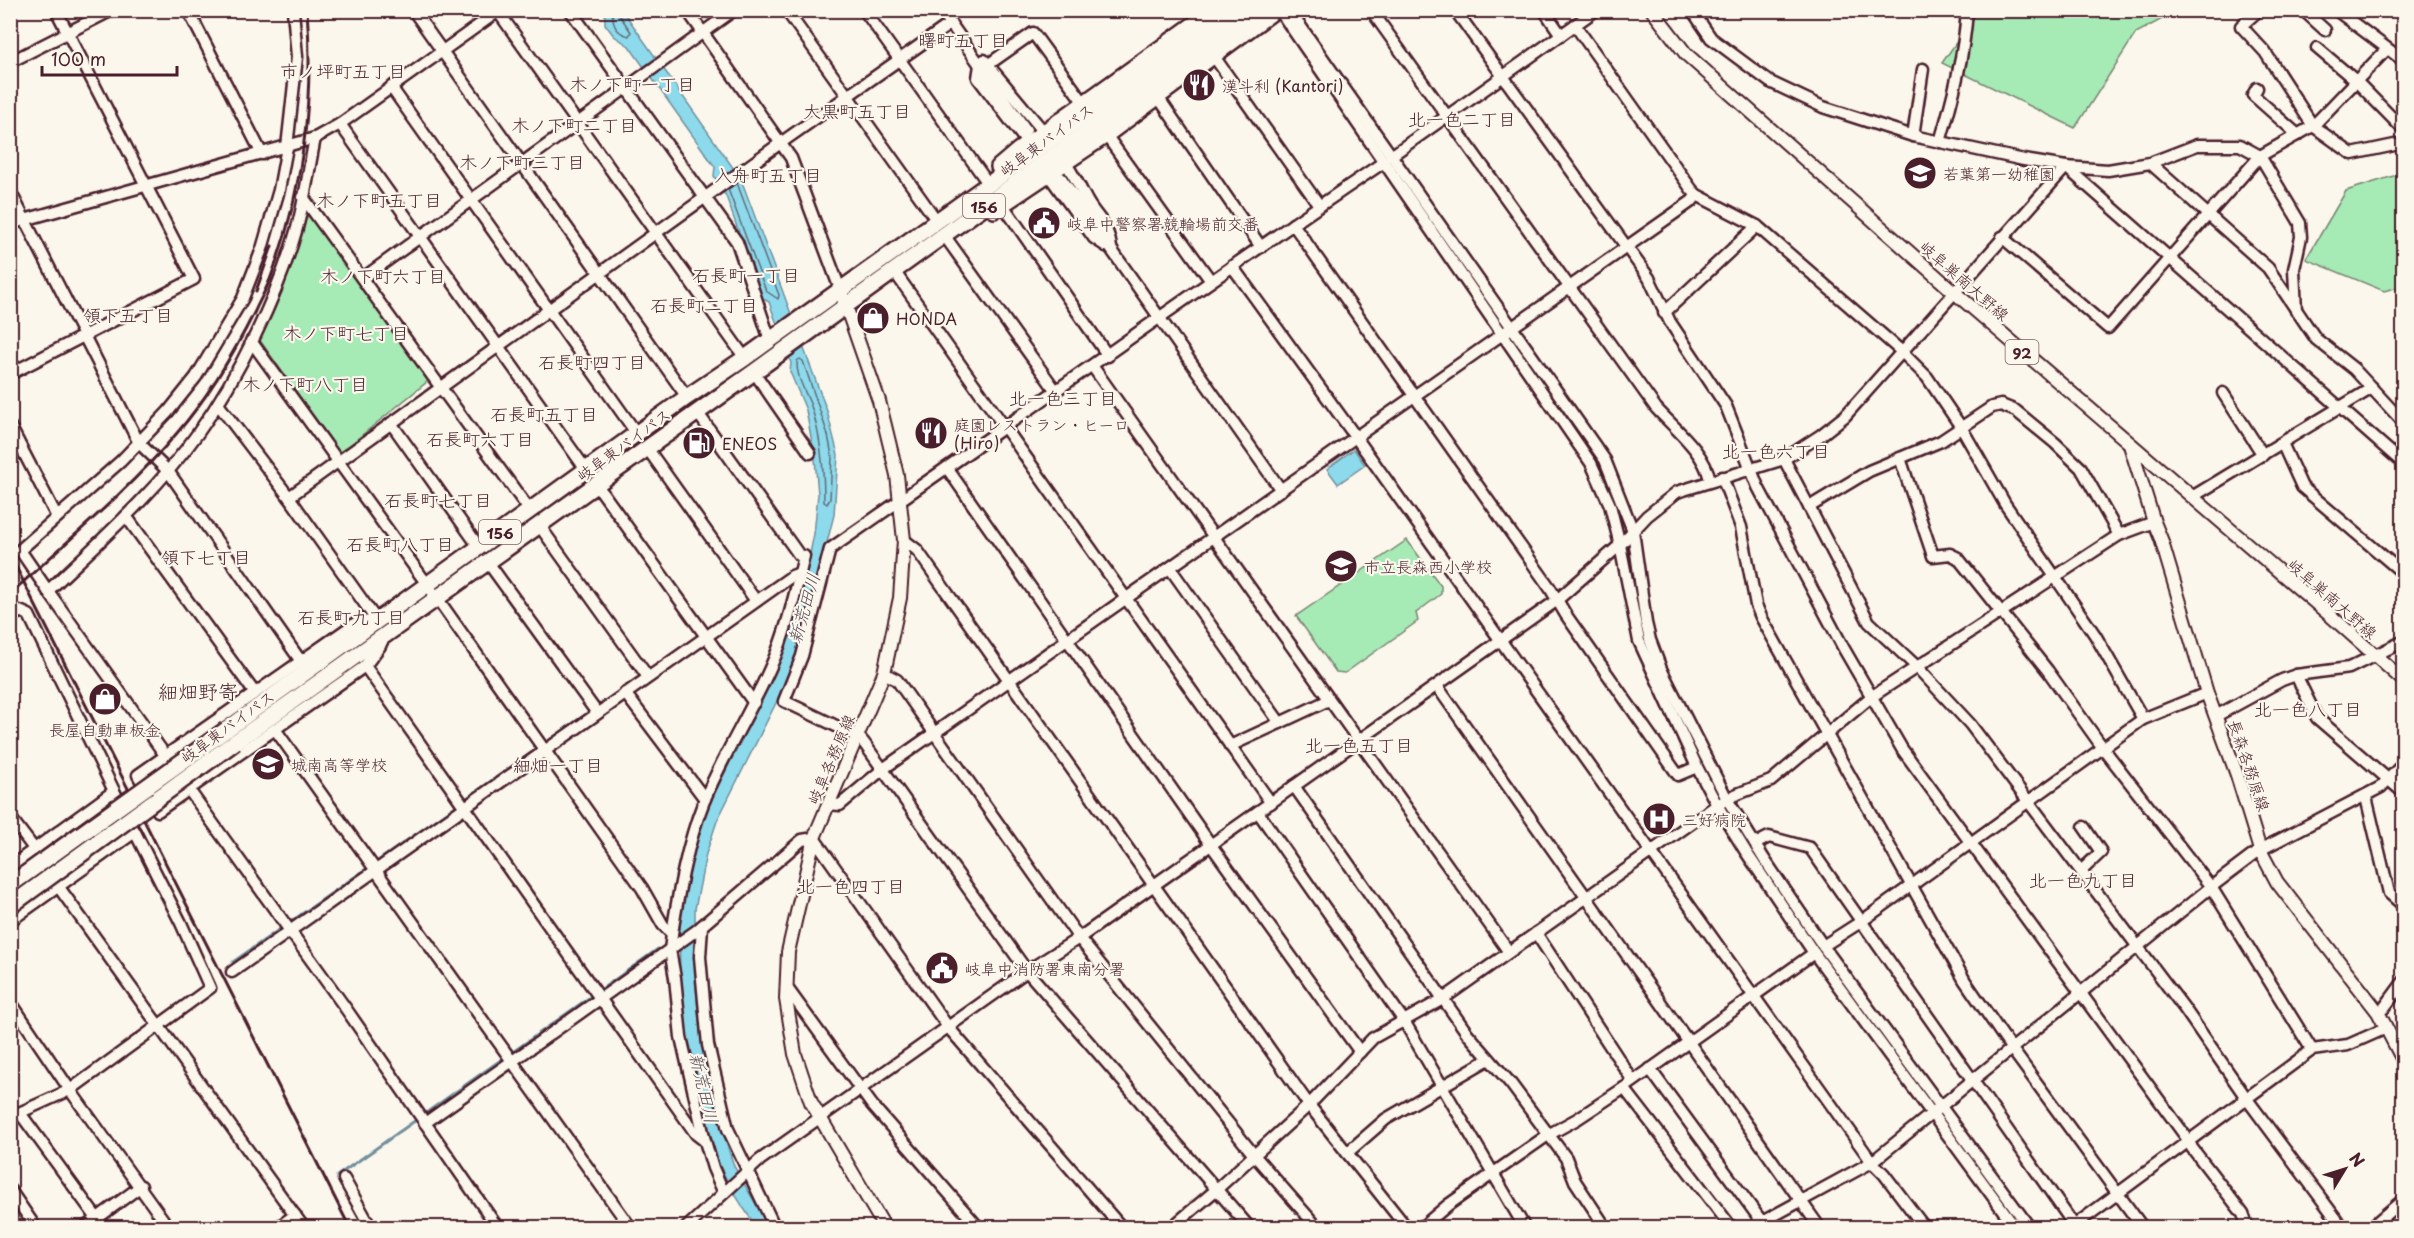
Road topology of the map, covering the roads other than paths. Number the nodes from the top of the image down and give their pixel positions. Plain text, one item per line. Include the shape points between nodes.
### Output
1 (56, 10) edge
2 (112, 10) edge
3 (188, 10) edge
4 (293, 10) edge
5 (412, 10) edge
6 (570, 10) edge
7 (687, 10) edge
8 (734, 10) edge
9 (786, 10) edge
10 (864, 10) edge
11 (941, 10) edge
12 (1214, 10) edge
13 (1233, 10) edge
14 (1256, 10) edge
15 (1279, 10) edge
16 (1371, 10) edge
17 (1455, 10) edge
18 (1544, 10) edge
19 (1596, 10) edge
20 (1652, 10) edge
21 (1692, 10) edge
22 (1967, 10) edge
23 (2259, 10) edge
24 (2303, 10) edge
25 (2336, 10) edge
26 (499, 11) edge
27 (950, 24) junction
28 (1575, 25) junction
29 (2325, 30) dead end
30 (67, 33) junction
31 (703, 33) junction
32 (1561, 35) junction
33 (2317, 48) dead end
34 (2387, 49) junction
35 (442, 51) junction
36 (1213, 55) junction
37 (900, 60) junction
38 (2403, 61) edge
39 (10, 62) edge
40 (985, 65) junction
41 (1923, 69) dead end
42 (1161, 70) junction
43 (1502, 76) junction
44 (2356, 81) junction
45 (391, 87) junction
46 (626, 88) junction
47 (2257, 88) dead end
48 (848, 97) junction
49 (1158, 97) junction
50 (1084, 103) junction
51 (1448, 117) junction
52 (340, 124) junction
53 (577, 124) junction
54 (2313, 126) junction
55 (2403, 130) edge
56 (1044, 132) junction
57 (1106, 135) junction
58 (2298, 135) junction
59 (1913, 136) junction
60 (1027, 137) junction
61 (315, 138) junction
62 (782, 142) junction
63 (1941, 142) junction
64 (2403, 143) edge
65 (287, 147) junction
66 (262, 154) junction
67 (2260, 156) junction
68 (1387, 159) junction
69 (1065, 162) junction
70 (2150, 163) junction
71 (521, 164) junction
72 (2066, 167) junction
73 (1054, 176) junction
74 (985, 179) junction
75 (146, 186) junction
76 (10, 191) edge
77 (1697, 195) junction
78 (303, 197) junction
79 (705, 199) junction
80 (472, 200) junction
81 (1003, 205) junction
82 (1319, 205) junction
83 (956, 208) junction
84 (2207, 216) junction
85 (25, 220) junction
86 (10, 224) edge
87 (1293, 224) junction
88 (1757, 226) junction
89 (940, 228) junction
90 (656, 234) junction
91 (420, 237) junction
92 (2002, 237) junction
93 (1626, 246) junction
94 (1261, 247) junction
95 (1111, 249) junction
96 (2170, 258) junction
97 (1232, 266) junction
98 (894, 272) junction
99 (600, 274) junction
100 (363, 278) junction
101 (1211, 281) junction
102 (1569, 287) junction
103 (840, 289) junction
104 (1954, 292) junction
105 (847, 305) junction
106 (550, 310) junction
107 (2296, 311) junction
108 (1664, 314) junction
109 (1160, 317) junction
110 (1512, 327) junction
111 (1501, 335) junction
112 (83, 336) junction
113 (773, 338) junction
114 (251, 341) junction
115 (498, 347) junction
116 (1901, 351) junction
117 (1108, 356) junction
118 (745, 358) junction
119 (1093, 367) junction
120 (754, 372) junction
121 (10, 374) edge
122 (441, 388) junction
123 (2372, 388) junction
124 (1056, 391) junction
125 (2223, 393) dead end
126 (1413, 396) junction
127 (687, 397) junction
128 (218, 404) junction
129 (2340, 408) junction
130 (697, 412) junction
131 (2402, 418) edge
132 (391, 423) junction
133 (10, 426) edge
134 (1004, 428) junction
135 (1960, 428) junction
136 (637, 434) junction
137 (1355, 436) junction
138 (139, 443) junction
139 (2282, 443) junction
140 (2130, 445) junction
141 (647, 448) junction
142 (810, 453) dead end
143 (2263, 455) junction
144 (1900, 458) junction
145 (1784, 459) junction
146 (338, 461) junction
147 (2403, 464) edge
148 (947, 468) junction
149 (1750, 469) junction
150 (168, 471) junction
151 (586, 471) junction
152 (1722, 477) junction
153 (1710, 480) junction
154 (597, 485) junction
155 (1281, 490) junction
156 (289, 497) junction
157 (2192, 498) junction
158 (901, 500) junction
159 (1809, 507) junction
160 (530, 511) junction
161 (126, 516) junction
162 (57, 517) junction
163 (2154, 522) junction
164 (539, 525) junction
165 (1633, 531) junction
166 (2119, 535) junction
167 (1214, 537) junction
168 (904, 540) junction
169 (1620, 545) junction
170 (479, 547) junction
171 (487, 561) junction
172 (1170, 568) junction
173 (800, 573) junction
174 (2403, 573) edge
175 (2054, 577) junction
176 (48, 591) junction
177 (432, 592) junction
178 (1126, 599) junction
179 (756, 601) junction
180 (1556, 601) junction
181 (1999, 612) junction
182 (10, 619) edge
183 (381, 628) junction
184 (706, 637) junction
185 (1068, 640) junction
186 (1500, 640) junction
187 (2403, 641) edge
188 (2374, 656) junction
189 (300, 660) junction
190 (365, 666) junction
191 (1916, 666) junction
192 (884, 673) junction
193 (2296, 675) junction
194 (648, 677) junction
195 (1010, 681) junction
196 (2403, 681) edge
197 (1437, 686) junction
198 (254, 692) junction
199 (625, 693) junction
200 (2207, 693) junction
201 (1871, 697) junction
202 (1329, 700) junction
203 (754, 703) junction
204 (597, 713) junction
205 (2216, 716) junction
206 (2143, 719) junction
207 (1280, 723) junction
208 (275, 729) junction
209 (935, 733) junction
210 (1827, 733) junction
211 (230, 736) junction
212 (859, 737) junction
213 (1359, 741) junction
214 (1230, 746) junction
215 (2103, 748) junction
216 (544, 750) junction
217 (165, 755) junction
218 (2403, 763) edge
219 (1696, 767) junction
220 (884, 769) junction
221 (2389, 780) junction
222 (1294, 786) junction
223 (189, 790) junction
224 (114, 791) junction
225 (2403, 793) edge
226 (2366, 797) junction
227 (705, 799) junction
228 (2029, 800) junction
229 (1722, 802) junction
230 (1271, 803) junction
231 (828, 804) junction
232 (464, 807) junction
233 (1258, 812) junction
234 (10, 817) edge
235 (2084, 827) dead end
236 (135, 832) junction
237 (814, 838) junction
238 (1970, 842) junction
239 (1755, 844) junction
240 (1211, 845) junction
241 (35, 850) junction
242 (2260, 850) junction
243 (1651, 853) junction
244 (10, 867) edge
245 (376, 869) junction
246 (2081, 871) junction
247 (10, 885) edge
248 (1154, 885) junction
249 (1910, 885) junction
250 (58, 886) junction
251 (2211, 887) junction
252 (1587, 897) junction
253 (10, 906) edge
254 (2403, 906) edge
255 (10, 921) edge
256 (1862, 921) junction
257 (700, 928) junction
258 (289, 931) junction
259 (1536, 933) junction
260 (672, 934) junction
261 (1079, 938) junction
262 (2136, 946) junction
263 (674, 947) junction
264 (1819, 950) junction
265 (1509, 952) junction
266 (1027, 971) junction
267 (232, 972) dead end
268 (2403, 981) edge
269 (787, 988) junction
270 (2081, 993) junction
271 (601, 996) junction
272 (1754, 996) junction
273 (1443, 999) junction
274 (10, 1001) edge
275 (2378, 1012) junction
276 (1404, 1021) junction
277 (157, 1025) junction
278 (948, 1028) junction
279 (2382, 1030) dead end
280 (1689, 1040) junction
281 (2011, 1048) junction
282 (2312, 1050) junction
283 (1360, 1052) junction
284 (1489, 1059) junction
285 (514, 1061) junction
286 (2403, 1062) edge
287 (1650, 1069) junction
288 (1972, 1081) junction
289 (1440, 1085) junction
290 (1628, 1085) junction
291 (70, 1090) junction
292 (861, 1090) junction
293 (2247, 1099) junction
294 (1308, 1105) junction
295 (1937, 1110) junction
296 (15, 1115) edge
297 (819, 1118) junction
298 (424, 1122) junction
299 (1548, 1135) junction
300 (705, 1141) junction
301 (2189, 1141) junction
302 (1347, 1153) junction
303 (1254, 1155) junction
304 (1872, 1162) junction
305 (745, 1173) junction
306 (1494, 1173) junction
307 (344, 1179) dead end
308 (141, 1186) junction
309 (1216, 1189) junction
310 (10, 1190) edge
311 (725, 1190) junction
312 (2118, 1194) junction
313 (2403, 1199) edge
314 (1802, 1201) junction
315 (295, 1215) junction
316 (98, 1218) junction
317 (1757, 1225) edge
318 (36, 1227) edge
319 (84, 1227) edge
320 (104, 1227) edge
321 (169, 1227) edge
322 (277, 1227) edge
323 (304, 1227) edge
324 (371, 1227) edge
325 (498, 1227) edge
326 (631, 1227) edge
327 (686, 1227) edge
328 (774, 1227) edge
329 (885, 1227) edge
330 (979, 1227) edge
331 (1122, 1227) edge
332 (1171, 1227) edge
333 (1250, 1227) edge
334 (1318, 1227) edge
335 (1407, 1227) edge
336 (1421, 1227) edge
337 (1526, 1227) edge
338 (1606, 1227) edge
339 (1732, 1227) edge
340 (1820, 1227) edge
341 (1925, 1227) edge
342 (2016, 1227) edge
343 (2030, 1227) edge
344 (2074, 1227) edge
345 (2143, 1227) edge
346 (2248, 1227) edge
347 (2343, 1227) edge
348 (2370, 1227) edge

1 - 30 street
2 - 30 street
3 - 66 street
4 - 65 street via 297,57
5 - 35 street
6 - 46 street
7 - 31 street
8 - 31 street
9 - 48 street
10 - 37 street
11 - 27 street
12 - 50 highway, 156
13 - 42 highway, 岐阜東バイパス / 156
14 - 42 highway, 岐阜東バイパス / 156
15 - 36 highway, 156
15 - 68 street
16 - 51 street
17 - 43 street
18 - 32 street
19 - 28 street
20 - 104 main road, 岐阜巣南大野線 / 92 via 1686,54
21 - 59 street via 1712,38 1770,82 1822,107
22 - 63 street via 1965,46
23 - 54 street via 2241,26 2265,52
24 - 29 street
25 - 34 street
26 - 35 street
26 - 53 street
27 - 37 street
27 - 40 street
28 - 32 street
28 - 77 street
30 - 39 street
30 - 75 street
31 - 46 street
31 - 62 street
32 - 43 street
33 - 44 street
34 - 38 street
34 - 44 street
35 - 45 street
35 - 71 street
36 - 49 highway, 156
36 - 82 street
37 - 48 street
37 - 74 street
40 - 50 street via 1033,33
40 - 56 street
40 - 60 street via 978,78
41 - 59 street
42 - 83 highway, 岐阜東バイパス / 156
42 - 89 highway, 岐阜東バイパス / 156
43 - 51 street
43 - 93 street
44 - 54 street
44 - 55 street
45 - 52 street
45 - 80 street
46 - 53 street
46 - 79 street
47 - 58 street via 2253,95
48 - 62 street
48 - 89 street
49 - 57 highway, 156
49 - 94 street
50 - 56 highway, 156
51 - 68 street
51 - 102 street
52 - 61 street
52 - 91 street
53 - 71 street
53 - 90 street
54 - 58 street
54 - 64 street via 2352,154
56 - 60 highway, 156
57 - 69 highway, 156
57 - 101 street
58 - 67 street
59 - 63 street
60 - 74 highway, 156
61 - 65 street
61 - 78 street
62 - 79 street
62 - 103 street
63 - 72 street
65 - 66 street
65 - 138 street via 262,249 243,298 196,377
66 - 75 street
67 - 70 street via 2240,145 2197,145
67 - 84 street
67 - 107 street via 2300,223 2294,268
68 - 82 street
68 - 110 street
68 - 111 street
69 - 73 highway, 156
69 - 95 street via 1109,232
70 - 72 street via 2108,170
70 - 84 street
71 - 80 street
71 - 99 street
72 - 92 street
72 - 96 street
73 - 81 highway, 156
73 - 95 street via 1094,238
74 - 83 highway, 156
75 - 85 street
75 - 112 street via 194,279
76 - 85 street
77 - 88 street
77 - 93 street
78 - 100 street
78 - 114 street via 297,229
79 - 90 street
79 - 113 street via 737,242
80 - 91 street
80 - 106 street
81 - 89 highway, 156 via 965,227
81 - 117 street
82 - 87 street
83 - 89 highway, 岐阜東バイパス / 156
84 - 96 street
84 - 107 street via 2268,268
85 - 86 street
85 - 112 street
87 - 94 street
87 - 126 street
88 - 108 street
88 - 116 street
89 - 98 highway, 岐阜東バイパス / 156
89 - 103 highway, 岐阜東バイパス / 156
89 - 124 street
90 - 99 street
90 - 118 street
91 - 100 street
91 - 115 street
92 - 96 street via 2108,328
92 - 104 street
93 - 102 street
93 - 108 street via 1648,278
94 - 97 street
95 - 109 street
96 - 129 street
97 - 101 street
97 - 137 street
98 - 105 highway, 岐阜東バイパス / 156
98 - 134 street
99 - 106 street
99 - 127 street
100 - 122 street
101 - 109 street
102 - 110 street
102 - 153 street via 1656,408 1698,454
103 - 105 main road, 岐阜各務原線
103 - 113 highway, 岐阜東バイパス / 156
104 - 116 street
104 - 140 main road, 岐阜巣南大野線 / 92
105 - 120 highway, 岐阜東バイパス / 156
105 - 158 main road, 岐阜各務原線 via 879,401
106 - 115 street
106 - 136 street
107 - 123 street via 2316,339
108 - 149 street via 1726,405
109 - 117 street
109 - 155 street
110 - 111 street
110 - 165 street via 1605,460
111 - 126 street
111 - 169 street via 1591,463 1610,505
112 - 121 street
112 - 138 street
113 - 118 highway, 岐阜東バイパス / 156
114 - 128 street
114 - 146 street
115 - 122 street
115 - 151 street
116 - 135 street via 1927,377
116 - 145 street via 1845,416
117 - 119 street
118 - 127 highway, 岐阜東バイパス / 156
119 - 124 street
119 - 167 street
120 - 130 highway, 岐阜東バイパス / 156
120 - 142 street
122 - 132 street
122 - 160 street
123 - 129 street
123 - 131 street
124 - 134 street
125 - 143 street
126 - 137 street
126 - 180 street
127 - 136 highway, 岐阜東バイパス / 156
128 - 150 street
128 - 156 street
129 - 139 street
129 - 147 street
130 - 141 highway, 岐阜東バイパス / 156
130 - 173 street via 799,555 804,556
132 - 146 street
132 - 170 street
133 - 162 street
134 - 148 street
134 - 178 street
135 - 144 street via 1941,441
135 - 166 street via 1992,407 2001,405 2016,411 2081,468
135 - 175 street
136 - 151 highway, 岐阜東バイパス / 156
137 - 155 street
137 - 186 street
138 - 150 street
138 - 162 street
139 - 143 street
139 - 174 street via 2302,487
140 - 157 main road, 岐阜巣南大野線 / 92
140 - 163 main road, 長森各務原線
141 - 154 highway, 岐阜東バイパス / 156
141 - 179 street
143 - 157 street
144 - 159 street via 1847,482
144 - 181 street via 1933,556 1950,554 1958,558
145 - 149 street
145 - 159 street
146 - 156 street
146 - 177 street
148 - 158 street
148 - 185 street
149 - 152 street
149 - 201 street
150 - 161 street
150 - 189 street
151 - 160 highway, 岐阜東バイパス / 156
152 - 153 street
152 - 210 street via 1741,527 1756,605
153 - 165 street via 1677,492
154 - 164 highway, 岐阜東バイパス / 156
154 - 184 street
155 - 167 street
156 - 183 street
157 - 188 main road, 岐阜巣南大野線 / 92
158 - 168 main road, 岐阜各務原線
158 - 212 street via 830,549 802,656 784,701
159 - 191 street via 1869,622
160 - 170 highway, 岐阜東バイパス / 156
161 - 176 street
161 - 198 street
162 - 176 street via 20,550
163 - 166 street
163 - 200 main road, 長森各務原線
164 - 171 highway, 岐阜東バイパス / 156
164 - 194 street
165 - 169 street
165 - 229 street via 1650,640
166 - 175 street
167 - 172 street
167 - 202 street
168 - 192 main road, 岐阜各務原線 via 900,598
168 - 195 street via 917,550
169 - 180 street
169 - 219 street via 1639,641
170 - 177 highway, 岐阜東バイパス / 156
171 - 177 highway, 岐阜東バイパス / 156
171 - 204 street
172 - 178 street
172 - 207 street
173 - 179 street
173 - 203 street via 776,654
175 - 181 street
175 - 206 street via 2095,635
176 - 217 street
177 - 183 highway, 岐阜東バイパス / 156
177 - 216 street
178 - 185 street
178 - 214 street
179 - 184 street
180 - 186 street
180 - 219 street via 1678,775
181 - 191 street
181 - 215 street via 2048,671
182 - 224 street via 20,611 29,615
183 - 189 street via 357,622
183 - 190 street via 380,646
183 - 211 highway, 岐阜東バイパス / 156
184 - 194 street
184 - 203 street
185 - 195 street
185 - 240 street
186 - 197 street
186 - 243 street
187 - 188 street
188 - 193 street via 2349,668
188 - 196 main road, 岐阜巣南大野線 / 92
189 - 198 street
190 - 208 street
190 - 232 street
191 - 201 street
191 - 228 street via 1970,724
192 - 209 street via 897,680
192 - 212 main road, 岐阜各務原線
193 - 205 street
193 - 221 street via 2317,718
194 - 199 street
195 - 209 street
195 - 248 street
197 - 213 street
197 - 252 street
198 - 217 street
199 - 204 street
199 - 227 street
200 - 205 main road, 長森各務原線
200 - 206 street
201 - 210 street
201 - 238 street via 1902,749
202 - 207 street
202 - 213 street
203 - 227 street
204 - 216 street
205 - 242 main road, 長森各務原線
206 - 215 street
207 - 214 street
208 - 223 street
208 - 245 street
209 - 220 street
209 - 261 street
210 - 229 street via 1771,781
210 - 249 street
211 - 247 highway, 岐阜東バイパス / 156, bridge
211 - 253 highway, 岐阜東バイパス / 156, bridge
212 - 220 street
212 - 231 main road, 岐阜各務原線
213 - 222 street
213 - 265 street
214 - 230 street
215 - 228 street
215 - 251 street
216 - 232 street
216 - 260 street
217 - 223 street via 138,775 158,811
218 - 221 street
219 - 229 street
220 - 231 street via 840,804
220 - 266 street
221 - 225 street
221 - 226 street
222 - 230 street
222 - 273 street
223 - 258 street
224 - 236 street
224 - 241 street
226 - 242 street
226 - 254 street via 2389,893
227 - 260 street via 691,838
228 - 238 street
228 - 246 street
229 - 239 street
229 - 243 street
229 - 264 street via 1746,852
230 - 233 street
231 - 237 main road, 岐阜各務原線
232 - 245 street
232 - 271 street
233 - 240 street
233 - 276 street
234 - 241 street
235 - 246 street via 2101,852
236 - 250 street
236 - 277 street via 210,988
237 - 257 street via 802,840
237 - 269 main road, 岐阜各務原線 via 789,952
237 - 278 street
238 - 249 street
238 - 270 street
239 - 256 street via 1769,837 1810,848
239 - 264 street
240 - 248 street
240 - 283 street
241 - 244 street
242 - 251 street
242 - 275 main road, 長森各務原線 via 2277,882
243 - 252 street
243 - 272 street
245 - 258 street
245 - 285 street
246 - 262 street
248 - 261 street
248 - 294 street
249 - 256 street
249 - 281 street via 1965,981
250 - 255 street
250 - 277 street
251 - 262 street
251 - 282 street
252 - 259 street
252 - 280 street
256 - 264 street
256 - 288 street
257 - 263 street
257 - 305 street via 708,1045 728,1129
258 - 267 street
258 - 298 street
259 - 265 street
259 - 290 street
260 - 263 street
261 - 266 street
261 - 303 street
262 - 270 street
262 - 293 street
263 - 271 street
263 - 300 street via 681,1037
264 - 272 street
264 - 295 street
265 - 273 street
266 - 278 street
266 - 309 street
268 - 275 street
269 - 292 street
269 - 297 main road, 岐阜各務原線 via 795,1054
270 - 281 street
270 - 301 street
271 - 285 street
271 - 300 street via 696,1134
272 - 280 street
272 - 304 street
273 - 276 street
273 - 284 street
274 - 291 street
275 - 286 main road, 長森各務原線
276 - 283 street via 1373,1038
276 - 289 street
277 - 291 street
277 - 315 street
278 - 292 street
278 - 331 street
279 - 282 street via 2348,1045
280 - 287 street
280 - 314 street
281 - 288 street
281 - 312 street
282 - 293 street
283 - 294 street
284 - 289 street
284 - 299 street
285 - 298 street
285 - 326 street
287 - 290 street
287 - 317 street
288 - 295 street
288 - 344 street
289 - 302 street via 1386,1119
289 - 306 street
290 - 299 street
290 - 339 street
291 - 296 street
291 - 308 street
292 - 297 street
292 - 330 street
293 - 301 street
293 - 347 street
294 - 302 street
294 - 303 street
295 - 304 street
295 - 342 street
295 - 343 street
296 - 316 street
297 - 305 street
297 - 329 main road, 岐阜各務原線
298 - 325 street
299 - 306 street
299 - 338 street
300 - 311 street
301 - 312 street
301 - 346 street via 2243,1214
302 - 335 street
303 - 309 street
303 - 334 street
304 - 314 street
304 - 341 street
305 - 311 street
305 - 328 street
306 - 336 street
306 - 337 street
307 - 324 street
308 - 316 street
308 - 321 street
309 - 332 street
309 - 333 street
310 - 318 street
311 - 327 street
312 - 344 street
312 - 345 street
313 - 348 street
314 - 317 street
314 - 340 street
315 - 322 street
315 - 323 street
316 - 319 street
316 - 320 street

